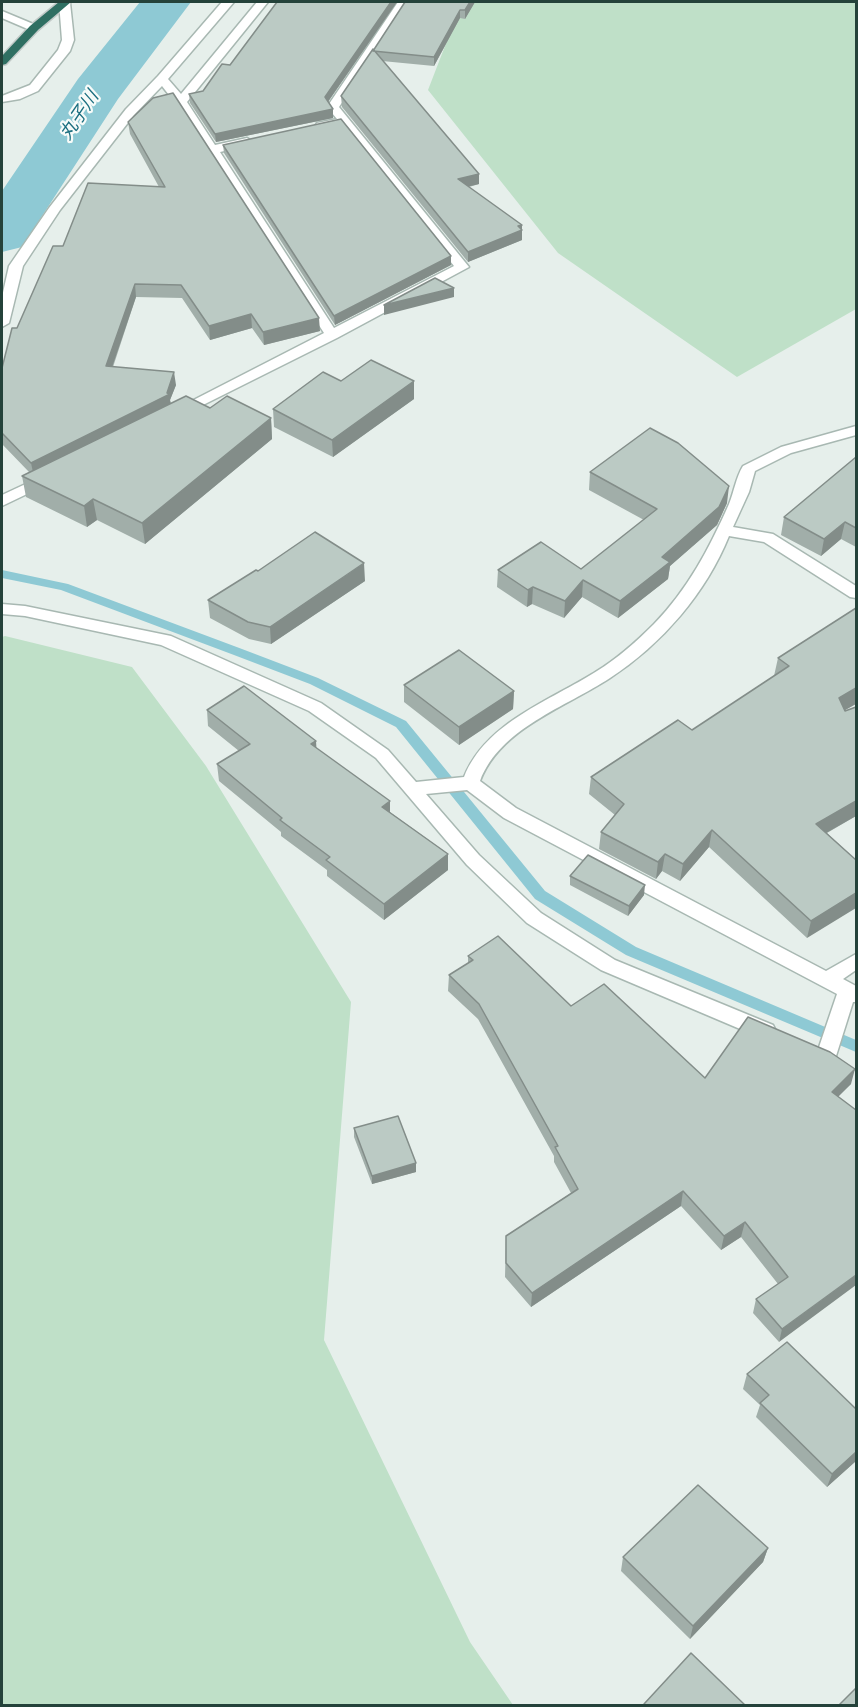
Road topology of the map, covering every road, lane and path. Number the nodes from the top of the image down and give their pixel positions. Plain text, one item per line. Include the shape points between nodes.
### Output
1 (64, 2) edge
2 (228, 2) edge
3 (263, 2) edge
4 (403, 2) edge
5 (2, 14) edge
6 (34, 28) junction
7 (2, 62) edge
8 (162, 79) junction
9 (2, 99) edge
10 (181, 102) junction
11 (345, 121) junction
12 (312, 128) edge
13 (256, 140) edge
14 (211, 150) junction
15 (2, 323) edge
16 (332, 335) junction
17 (168, 419) edge
18 (856, 431) edge
19 (64, 470) edge
20 (2, 501) edge
21 (724, 530) junction
22 (856, 593) edge
23 (2, 609) edge
24 (470, 783) junction
25 (412, 789) junction
26 (856, 961) edge
27 (827, 980) junction
28 (852, 993) edge
29 (784, 1038) edge
30 (805, 1047) edge
31 (826, 1056) junction
32 (846, 1065) edge

1 - 6 highway
1 - 9 street via 68,40 64,51 34,88
2 - 8 street
3 - 10 street
4 - 11 street via 333,107
5 - 6 street
6 - 7 highway
8 - 10 street
8 - 15 street via 89,162 16,266
10 - 14 street
11 - 12 street
11 - 16 street via 462,267
13 - 14 street
14 - 16 street
16 - 17 street
18 - 21 street via 758,461 748,469 744,491
19 - 20 street
21 - 22 street via 768,538
21 - 24 street via 711,560 671,619 618,665 540,711 484,754 472,770
23 - 25 street via 165,640 315,707 382,754
24 - 25 street
24 - 27 street via 510,813
25 - 29 street via 473,860 534,918 608,965
26 - 27 street
27 - 28 street
28 - 31 street
30 - 31 street
31 - 32 street

